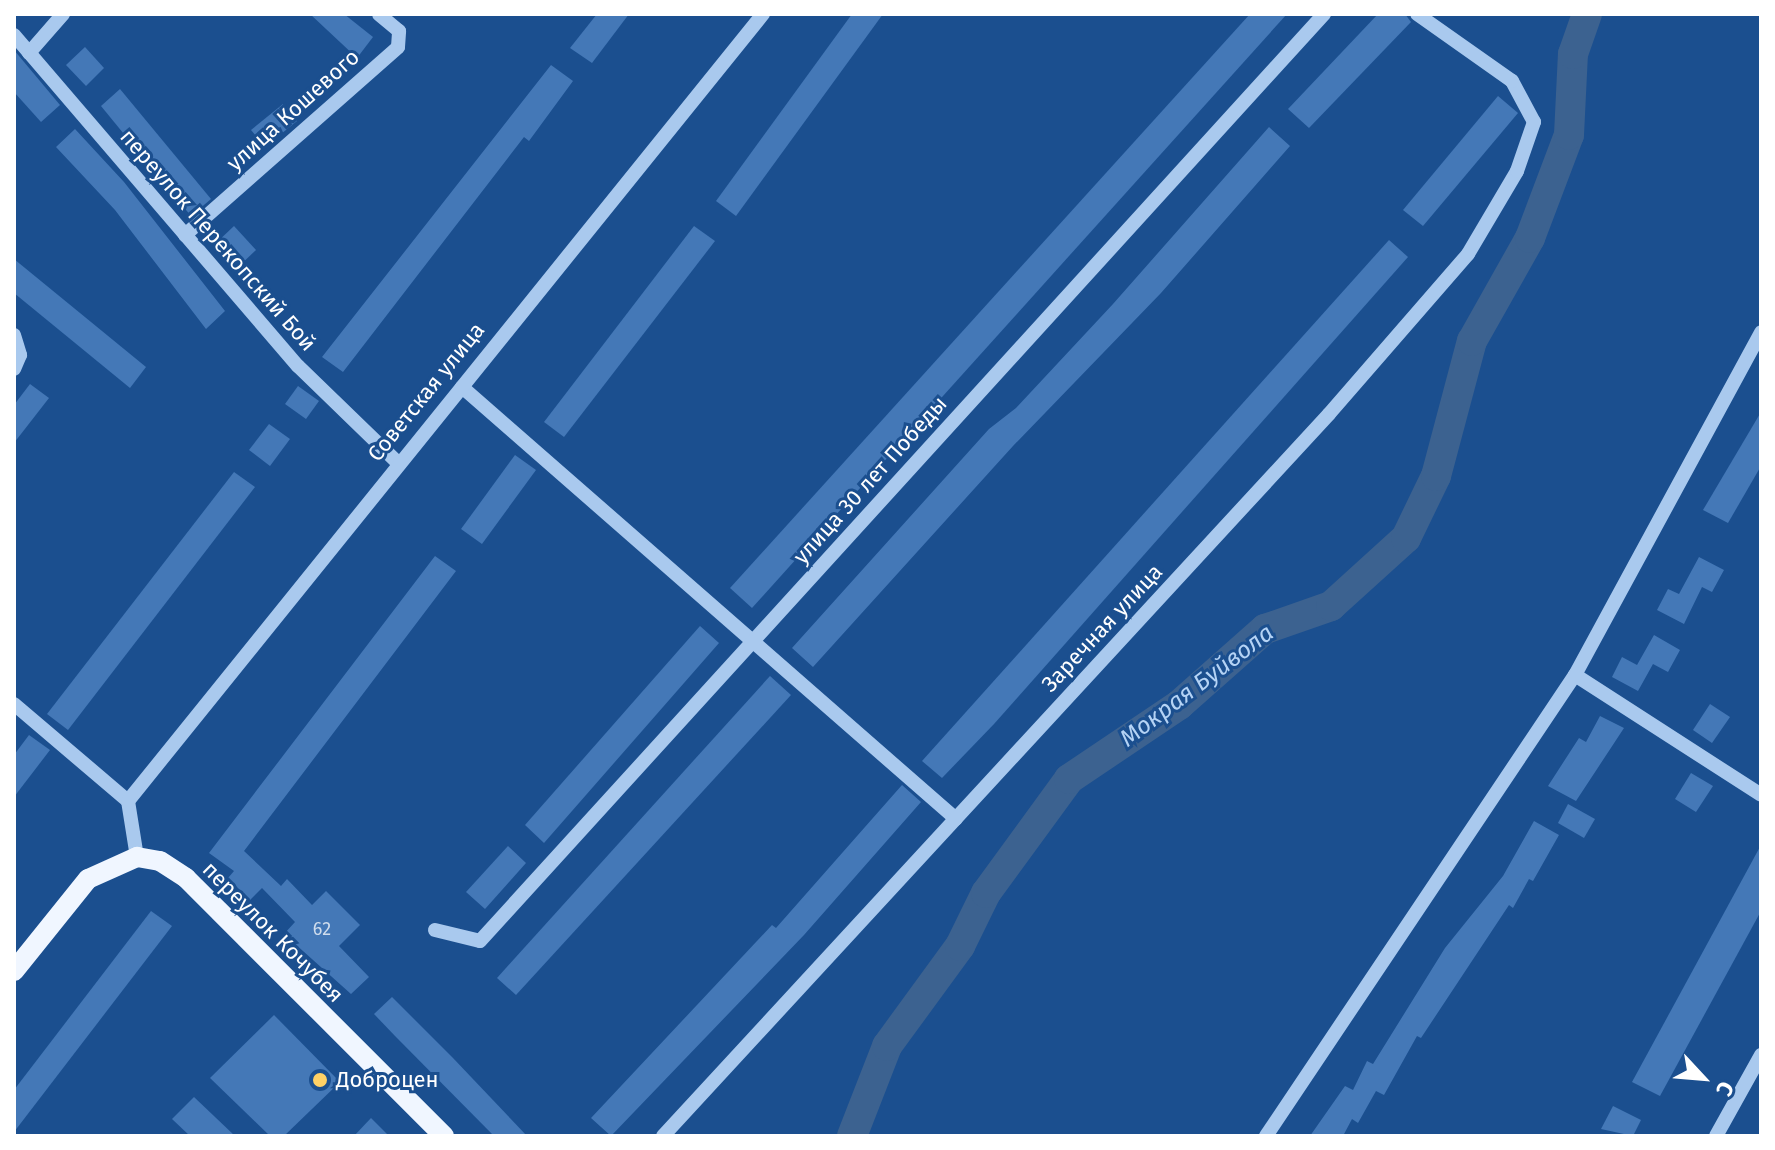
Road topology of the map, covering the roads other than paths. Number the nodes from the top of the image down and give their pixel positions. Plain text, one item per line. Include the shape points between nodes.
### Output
1 (63, 14) edge
2 (379, 14) edge
3 (763, 14) edge
4 (1324, 14) edge
5 (1417, 14) edge
6 (14, 35) edge
7 (29, 53) junction
8 (185, 235) junction
9 (1761, 332) edge
10 (14, 335) edge
11 (14, 369) edge
12 (462, 387) junction
13 (399, 464) junction
14 (755, 639) junction
15 (1575, 675) junction
16 (14, 704) edge
17 (1761, 795) edge
18 (128, 801) junction
19 (956, 819) junction
20 (137, 857) junction
21 (435, 930) dead end
22 (14, 971) edge
23 (1761, 1055) edge
24 (444, 1136) edge
25 (663, 1136) edge
26 (1266, 1136) edge
27 (1716, 1136) edge

1 - 7 street
2 - 8 street, улица Кошевого via 399,31 398,47
3 - 12 street, Советская улица
4 - 14 street, улица 30 лет Победы
5 - 19 street, Заречная улица via 1512,81 1534,122 1517,171 1468,254 1329,414
6 - 7 street, переулок Перекопский Бой
7 - 8 street, переулок Перекопский Бой
8 - 13 street, переулок Перекопский Бой via 298,366
9 - 15 street
10 - 11 street via 20,355
12 - 13 street, Советская улица
12 - 14 street
13 - 18 street, Советская улица
14 - 19 street
14 - 21 street, улица 30 лет Победы via 480,941
15 - 17 street
15 - 26 street
16 - 18 street
18 - 20 street
19 - 25 street, Заречная улица
20 - 22 main road via 88,879
20 - 24 main road, переулок Кочубея via 160,861 186,878
23 - 27 street

